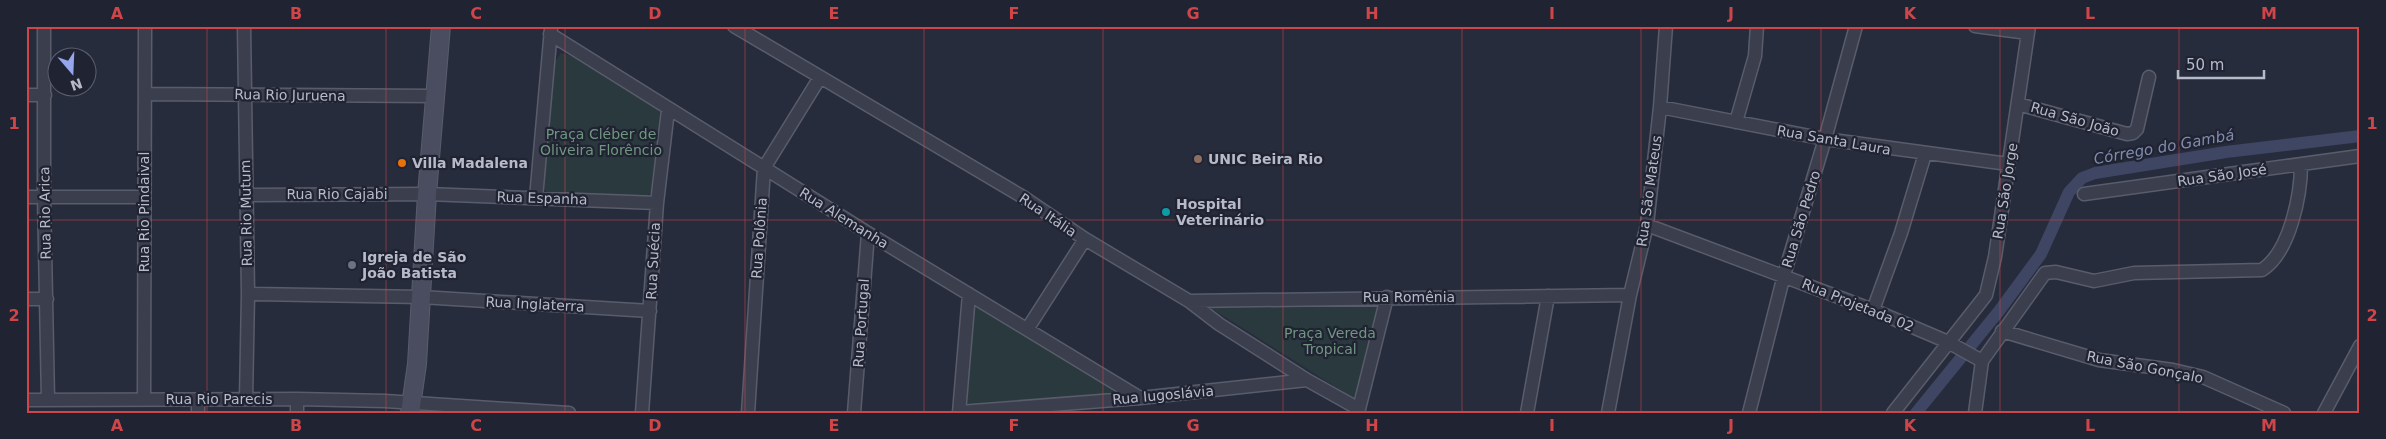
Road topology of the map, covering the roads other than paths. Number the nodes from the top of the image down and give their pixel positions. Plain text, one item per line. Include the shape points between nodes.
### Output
1 (44, 26) edge
2 (145, 26) edge
3 (244, 26) edge
4 (441, 26) edge
5 (734, 26) edge
6 (1666, 26) edge
7 (1757, 26) edge
8 (1856, 26) edge
9 (1975, 26) edge
10 (551, 30) edge
11 (2029, 30) edge
12 (2149, 78) dead end
13 (819, 79) junction
14 (145, 94) junction
15 (243, 94) junction
16 (26, 95) edge
17 (45, 95) junction
18 (435, 96) junction
19 (2018, 104) junction
20 (1660, 107) junction
21 (668, 110) junction
22 (1736, 122) junction
23 (1825, 139) junction
24 (1925, 154) junction
25 (2360, 156) edge
26 (2008, 164) junction
27 (2301, 164) junction
28 (764, 168) junction
29 (427, 194) junction
30 (2084, 194) dead end
31 (247, 195) junction
32 (26, 197) edge
33 (44, 197) junction
34 (143, 197) junction
35 (536, 198) junction
36 (656, 203) junction
37 (1647, 224) junction
38 (868, 234) junction
39 (1085, 240) junction
40 (1784, 275) junction
41 (248, 294) junction
42 (969, 294) junction
43 (1630, 295) junction
44 (1548, 296) junction
45 (421, 297) junction
46 (1387, 297) junction
47 (26, 299) edge
48 (47, 299) junction
49 (1189, 301) junction
50 (1873, 310) junction
51 (650, 311) junction
52 (1028, 328) junction
53 (2002, 331) junction
54 (1952, 344) junction
55 (2360, 346) edge
56 (1980, 360) junction
57 (1306, 380) junction
58 (1140, 398) junction
59 (144, 399) junction
60 (246, 399) junction
61 (297, 399) junction
62 (26, 400) edge
63 (48, 400) junction
64 (198, 400) junction
65 (96, 407) edge
66 (411, 408) edge
67 (1359, 411) edge
68 (960, 412) edge
69 (198, 413) edge
70 (297, 413) edge
71 (569, 413) edge
72 (642, 413) edge
73 (748, 413) edge
74 (854, 413) edge
75 (1527, 413) edge
76 (1608, 413) edge
77 (1749, 413) edge
78 (1893, 413) edge
79 (1975, 413) edge
80 (2284, 413) edge
81 (2324, 413) edge

1 - 17 street, Rua Rio Arica
2 - 14 street, Rua Rio Pindaival
3 - 15 street, Rua Rio Mutum
4 - 18 main road
5 - 13 street, Rua Itália
6 - 20 street, Rua São Mateus
7 - 22 street via 1755,56
8 - 23 street, Rua São Pedro
9 - 11 street
10 - 21 street, Rua Alemanha
10 - 35 street
11 - 19 street, Rua São Jorge
12 - 19 street, Rua São João via 2133,134
13 - 28 street, Rua Polônia
13 - 39 street, Rua Itália via 1023,197
14 - 15 street, Rua Rio Juruena
14 - 34 street, Rua Rio Pindaival
15 - 18 street, Rua Rio Juruena
15 - 31 street, Rua Rio Mutum
16 - 17 street
17 - 33 street, Rua Rio Arica
18 - 29 main road
19 - 26 street, Rua São Jorge
20 - 22 street, Rua Santa Laura
20 - 37 street, Rua São Mateus
21 - 28 street, Rua Alemanha
21 - 36 street, Rua Suécia
22 - 23 street, Rua Santa Laura
23 - 24 street, Rua Santa Laura
23 - 40 street, Rua São Pedro
24 - 26 street, Rua Santa Laura
24 - 50 street
25 - 27 street, Rua São José
26 - 54 street, Rua São Jorge via 1995,257 1986,295
27 - 30 street, Rua São José
27 - 53 street via 2301,183 2286,239 2277,256 2262,270 2134,273 2094,281 2050,272 2040,278
28 - 38 street, Rua Alemanha
28 - 73 street, Rua Polônia
29 - 31 street, Rua Rio Cajabi
29 - 35 street, Rua Espanha
29 - 45 main road
31 - 41 street, Rua Rio Mutum
32 - 33 street
33 - 34 street
33 - 48 street, Rua Rio Arica
34 - 59 street, Rua Rio Pindaival
35 - 36 street, Rua Espanha
36 - 51 street, Rua Suécia
37 - 40 street, Rua Projetada 02
37 - 43 street, Rua São Mateus
38 - 42 street, Rua Alemanha
38 - 74 street, Rua Portugal
39 - 49 street, Rua Itália
39 - 52 street
40 - 50 street, Rua Projetada 02
40 - 77 street, Rua São Pedro
41 - 45 street, Rua Inglaterra
41 - 60 street, Rua Rio Mutum
42 - 52 street, Rua Alemanha
42 - 68 street
43 - 44 street, Rua Romênia
43 - 76 street, Rua São Mateus
44 - 46 street, Rua Romênia
44 - 75 street
45 - 51 street, Rua Inglaterra
45 - 66 main road
46 - 49 street, Rua Romênia
46 - 67 street
47 - 48 street
48 - 63 street, Rua Rio Arica
49 - 57 street, Rua Itália via 1218,324
50 - 54 street, Rua Projetada 02
51 - 72 street, Rua Suécia
52 - 58 street, Rua Alemanha
53 - 56 street
53 - 80 street, Rua São Gonçalo via 2099,360 2203,377
54 - 56 street, Rua Projetada 02
54 - 78 street, Rua São Jorge
55 - 81 street
56 - 79 street
57 - 58 street, Rua Iugoslávia
57 - 67 street, Rua Itália
58 - 68 street, Rua Iugoslávia
59 - 64 street, Rua Rio Parecis
59 - 65 street, Rua Rio Parecis
60 - 61 street, Rua Rio Parecis
60 - 64 street, Rua Rio Parecis
61 - 66 street, Rua Rio Parecis
61 - 70 street
62 - 63 street, Rua Rio Parecis
63 - 65 street, Rua Rio Parecis
64 - 69 street
66 - 71 street, Rua Rio Parecis

